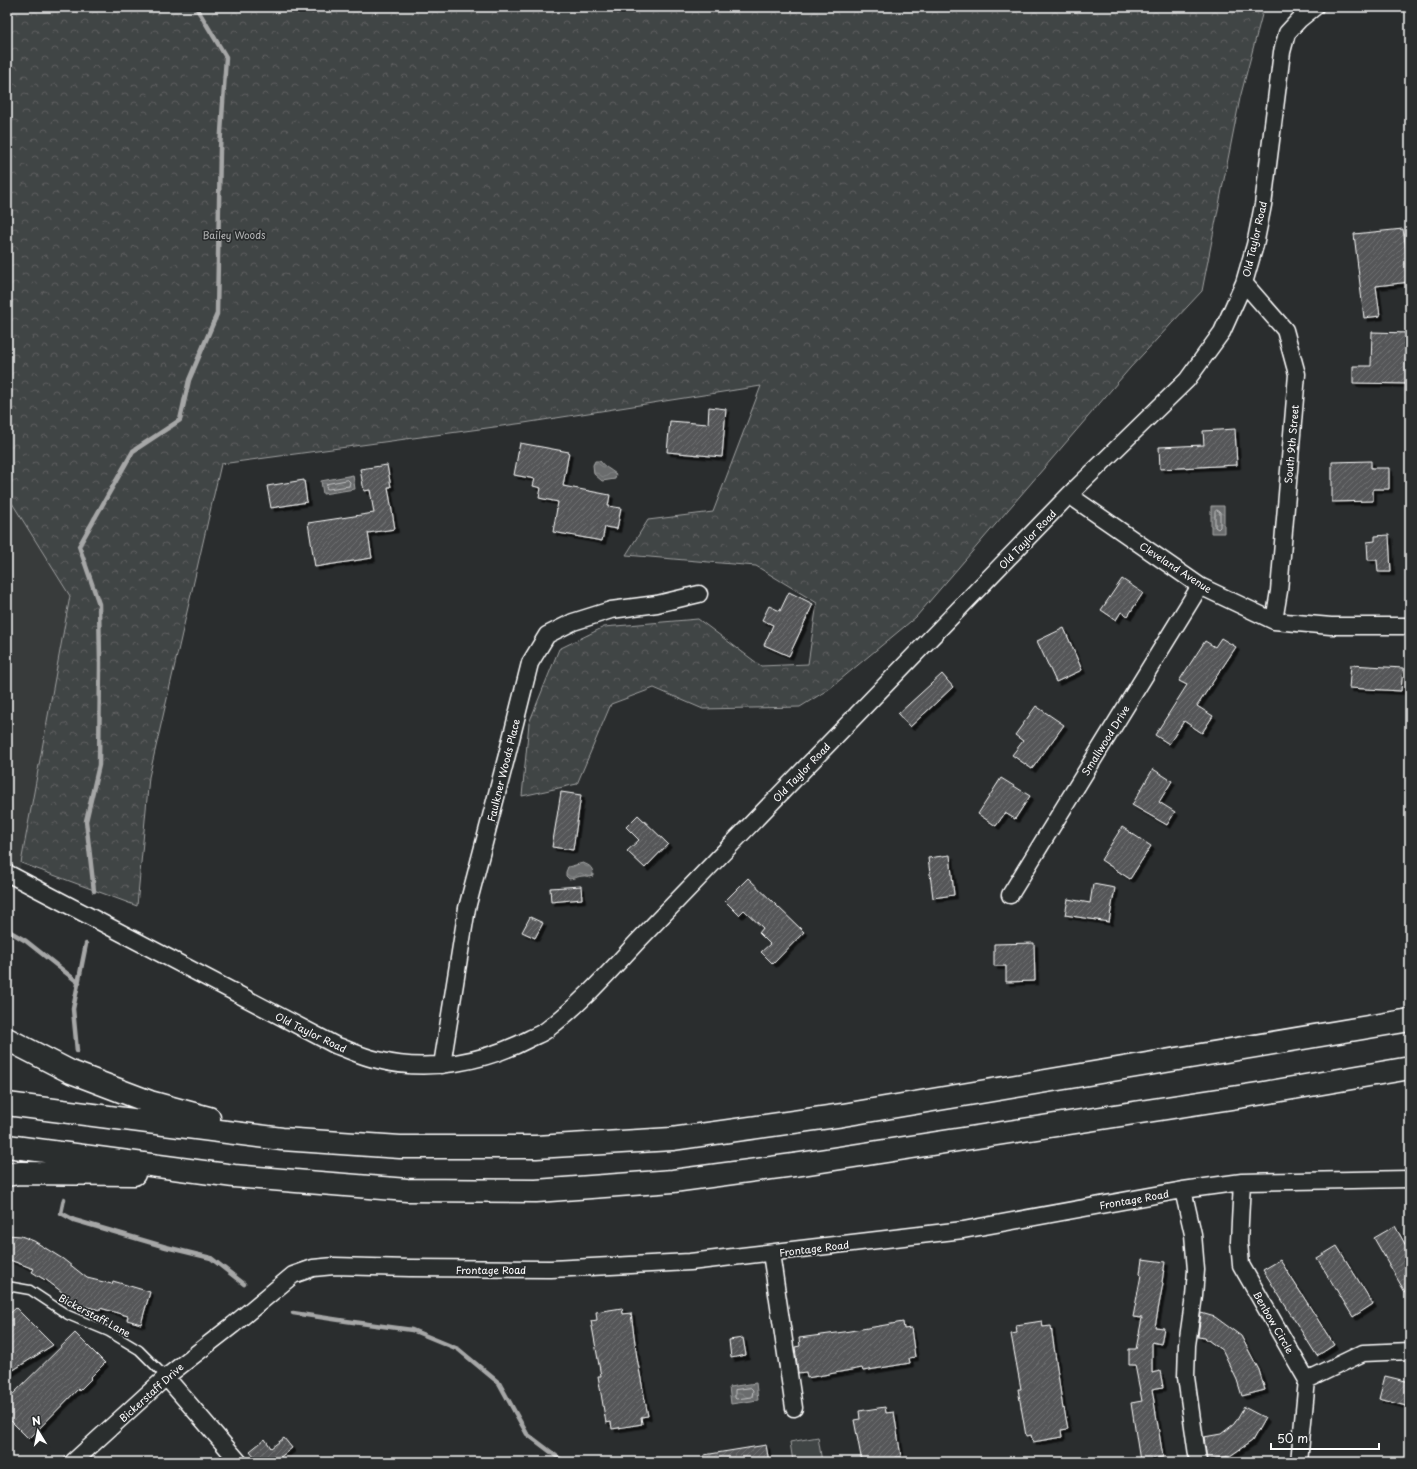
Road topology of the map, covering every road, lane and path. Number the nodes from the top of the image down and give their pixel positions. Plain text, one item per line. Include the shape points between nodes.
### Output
1 (1315, 7) edge
2 (1244, 283) junction
3 (1069, 495) junction
4 (1200, 586) junction
5 (699, 594) dead end
6 (1274, 621) junction
7 (1410, 626) edge
8 (7, 873) edge
9 (1010, 895) dead end
10 (1410, 1013) edge
11 (1410, 1020) edge
12 (1335, 1032) junction
13 (7, 1039) edge
14 (442, 1065) junction
15 (1410, 1068) edge
16 (1356, 1077) junction
17 (1410, 1078) edge
18 (7, 1104) edge
19 (282, 1139) junction
20 (7, 1146) edge
21 (7, 1175) edge
22 (234, 1176) junction
23 (1410, 1179) edge
24 (1242, 1182) junction
25 (1183, 1190) junction
26 (771, 1253) junction
27 (7, 1286) edge
28 (233, 1325) joint
29 (1410, 1351) edge
30 (166, 1377) junction
31 (1307, 1380) junction
32 (794, 1408) dead end
33 (73, 1462) edge
34 (239, 1462) edge
35 (1198, 1462) edge
36 (1298, 1462) edge

1 - 2 street, Old Taylor Road via 1287,33 1263,205
2 - 3 street, Old Taylor Road via 1222,332 1187,380
2 - 6 street, South 9th Street via 1285,330 1297,374 1279,591
3 - 4 street, Cleveland Avenue
3 - 14 street, Old Taylor Road via 584,997 548,1029 511,1049 476,1060
4 - 6 street, Cleveland Avenue
4 - 9 street, Smallwood Drive
5 - 14 street, Faulkner Woods Place via 657,604 612,610 573,622 547,636 530,663 467,908
6 - 7 street, Cleveland Avenue via 1331,626
8 - 14 street, Old Taylor Road via 335,1045 378,1060 414,1066
10 - 12 highway
11 - 12 highway
12 - 19 highway via 843,1115 672,1139 536,1148 400,1147
13 - 19 highway via 71,1072 150,1102
15 - 16 highway
16 - 17 highway
16 - 22 highway via 1264,1094 801,1164 674,1180 536,1191 408,1190
18 - 19 highway
20 - 22 highway
21 - 22 highway via 20,1173
23 - 24 street, Frontage Road
24 - 25 street, Frontage Road
24 - 31 street, Benbow Circle via 1239,1242 1241,1265
25 - 26 street, Frontage Road via 963,1230
25 - 35 street via 1193,1234 1196,1270 1186,1377
26 - 28 street, Frontage Road via 690,1262 551,1269 334,1266 313,1268 293,1275
26 - 32 street
27 - 30 lane, Bickerstaff Lane via 30,1290 68,1315 109,1332 139,1350
28 - 30 street, Bickerstaff Drive
29 - 31 street via 1363,1353
30 - 33 street, Bickerstaff Drive
30 - 34 street
31 - 36 street

